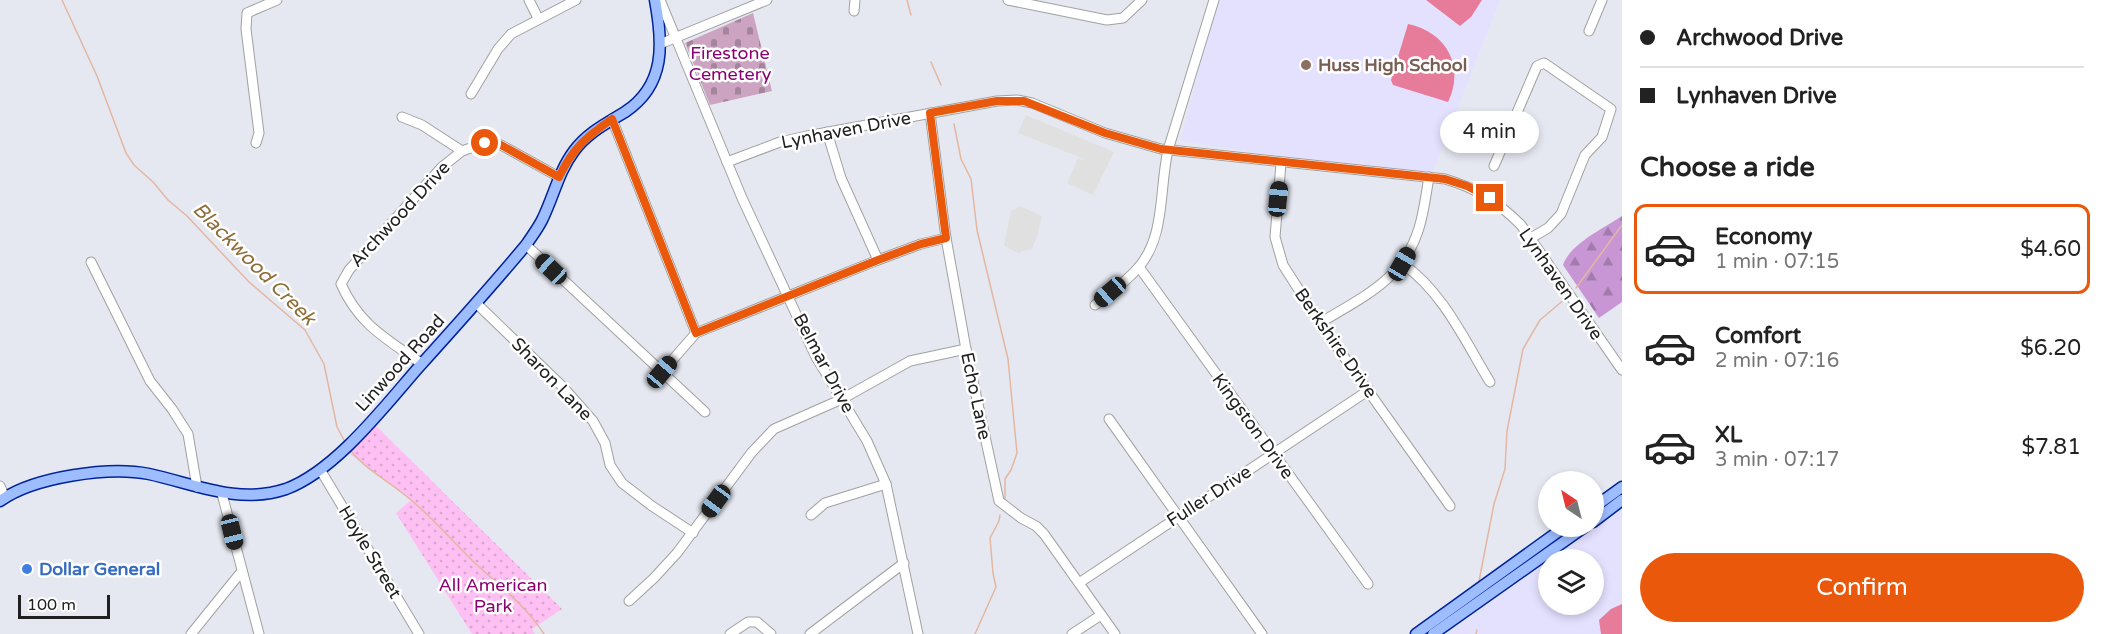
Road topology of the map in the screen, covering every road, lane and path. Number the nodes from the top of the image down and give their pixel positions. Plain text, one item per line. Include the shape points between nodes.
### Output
1 (277, 0) edge
2 (529, 0) edge
3 (576, 0) edge
4 (655, 0) edge
5 (660, 0) edge
6 (767, 0) edge
7 (855, 0) edge
8 (1008, 0) edge
9 (1142, 0) edge
10 (1214, 0) edge
11 (1602, 0) edge
12 (1036, 3) edge
13 (854, 11) dead end
14 (538, 18) junction
15 (1590, 31) dead end
16 (676, 37) junction
17 (660, 44) junction
18 (471, 94) dead end
19 (930, 113) junction
20 (402, 117) dead end
21 (612, 119) junction
22 (827, 132) junction
23 (256, 143) dead end
24 (1168, 150) junction
25 (462, 151) junction
26 (727, 162) junction
27 (1281, 163) junction
28 (1494, 166) dead end
29 (559, 177) junction
30 (1430, 177) junction
31 (946, 238) junction
32 (1530, 238) junction
33 (526, 245) junction
34 (878, 260) junction
35 (91, 262) dead end
36 (1402, 264) junction
37 (1139, 267) junction
38 (789, 297) junction
39 (476, 303) junction
40 (1095, 305) dead end
41 (1320, 323) junction
42 (696, 333) junction
43 (966, 349) junction
44 (422, 364) junction
45 (1622, 370) edge
46 (662, 372) junction
47 (1490, 382) dead end
48 (1369, 390) junction
49 (842, 399) junction
50 (705, 412) dead end
51 (1109, 419) dead end
52 (1273, 453) junction
53 (321, 471) junction
54 (886, 484) junction
55 (0, 486) edge
56 (197, 487) junction
57 (1622, 487) edge
58 (222, 494) junction
59 (2, 500) edge
60 (1604, 500) edge
61 (1622, 500) edge
62 (1450, 506) dead end
63 (1604, 514) edge
64 (811, 515) dead end
65 (1178, 515) junction
66 (693, 533) junction
67 (1551, 537) edge
68 (1571, 537) edge
69 (904, 563) junction
70 (242, 571) junction
71 (1079, 583) junction
72 (1368, 584) dead end
73 (629, 601) dead end
74 (1101, 615) junction
75 (192, 634) edge
76 (259, 634) edge
77 (419, 634) edge
78 (730, 634) edge
79 (771, 634) edge
80 (810, 634) edge
81 (918, 634) edge
82 (1072, 634) edge
83 (1115, 634) edge
84 (1262, 634) edge
85 (1416, 634) edge
86 (1434, 634) edge

1 - 23 street via 247,13 259,133
2 - 14 street
3 - 14 street
4 - 17 main road, Linwood Road
5 - 16 street, Belmar Drive
6 - 16 street
7 - 13 street
8 - 12 street
9 - 12 street via 1129,14 1116,20
10 - 24 street
11 - 15 street
14 - 18 street via 503,41
16 - 17 street
16 - 26 street, Belmar Drive
17 - 21 main road, Linwood Road via 657,70 647,92
19 - 22 street, Lynhaven Drive
19 - 24 street, Lynhaven Drive via 997,101 1024,101 1105,133
19 - 31 street, Echo Lane
20 - 25 street
21 - 29 main road, Linwood Road via 577,146
21 - 42 street
22 - 26 street, Lynhaven Drive via 780,142
22 - 34 street via 840,178
24 - 27 street, Lynhaven Drive
24 - 37 street via 1159,224
25 - 29 street, Archwood Drive via 485,143 501,145
25 - 44 street, Archwood Drive via 442,166 341,284 359,316
26 - 38 street, Belmar Drive
27 - 30 street, Lynhaven Drive
27 - 41 street, Berkshire Drive via 1276,247 1283,266
28 - 32 street via 1537,66 1544,63 1611,109 1602,137 1585,155 1561,214 1548,228
29 - 33 main road, Linwood Road via 543,219
30 - 32 street, Lynhaven Drive via 1467,186 1490,198
30 - 36 street via 1420,227
31 - 34 street
31 - 43 street, Echo Lane
32 - 45 street, Lynhaven Drive
33 - 39 main road, Linwood Road
33 - 46 street
34 - 38 street
35 - 56 street via 150,381 188,434
36 - 41 street via 1380,285
36 - 47 street via 1426,282
37 - 40 street
37 - 52 street, Kingston Drive
38 - 42 street
38 - 49 street, Belmar Drive via 816,357
39 - 44 main road, Linwood Road
39 - 66 street, Sharon Lane via 593,421 605,443 614,474 622,483
41 - 48 street, Berkshire Drive
42 - 46 street
43 - 49 street via 904,364
43 - 71 street, Echo Lane via 999,501 1036,526
44 - 53 main road, Linwood Road
46 - 50 street
48 - 52 street, Fuller Drive
48 - 62 street, Berkshire Drive
49 - 54 street, Belmar Drive
49 - 66 street via 784,423 765,436
51 - 65 street
52 - 65 street, Fuller Drive
52 - 72 street, Kingston Drive
53 - 58 main road, Linwood Road via 274,492 251,496
53 - 77 street, Hoyle Street
54 - 64 street via 825,504
54 - 69 street, Belmar Drive
55 - 59 street
56 - 58 main road, Linwood Road
56 - 59 main road, Linwood Road via 145,473 98,471 42,483
57 - 60 main road
58 - 70 street
61 - 63 main road
65 - 71 street, Fuller Drive
65 - 84 street
66 - 73 street
67 - 85 main road
68 - 86 main road
69 - 80 street
69 - 81 street, Belmar Drive
70 - 75 street
70 - 76 street
71 - 74 street, Echo Lane
74 - 82 street
74 - 83 street, Echo Lane
78 - 79 street via 748,622 758,622

